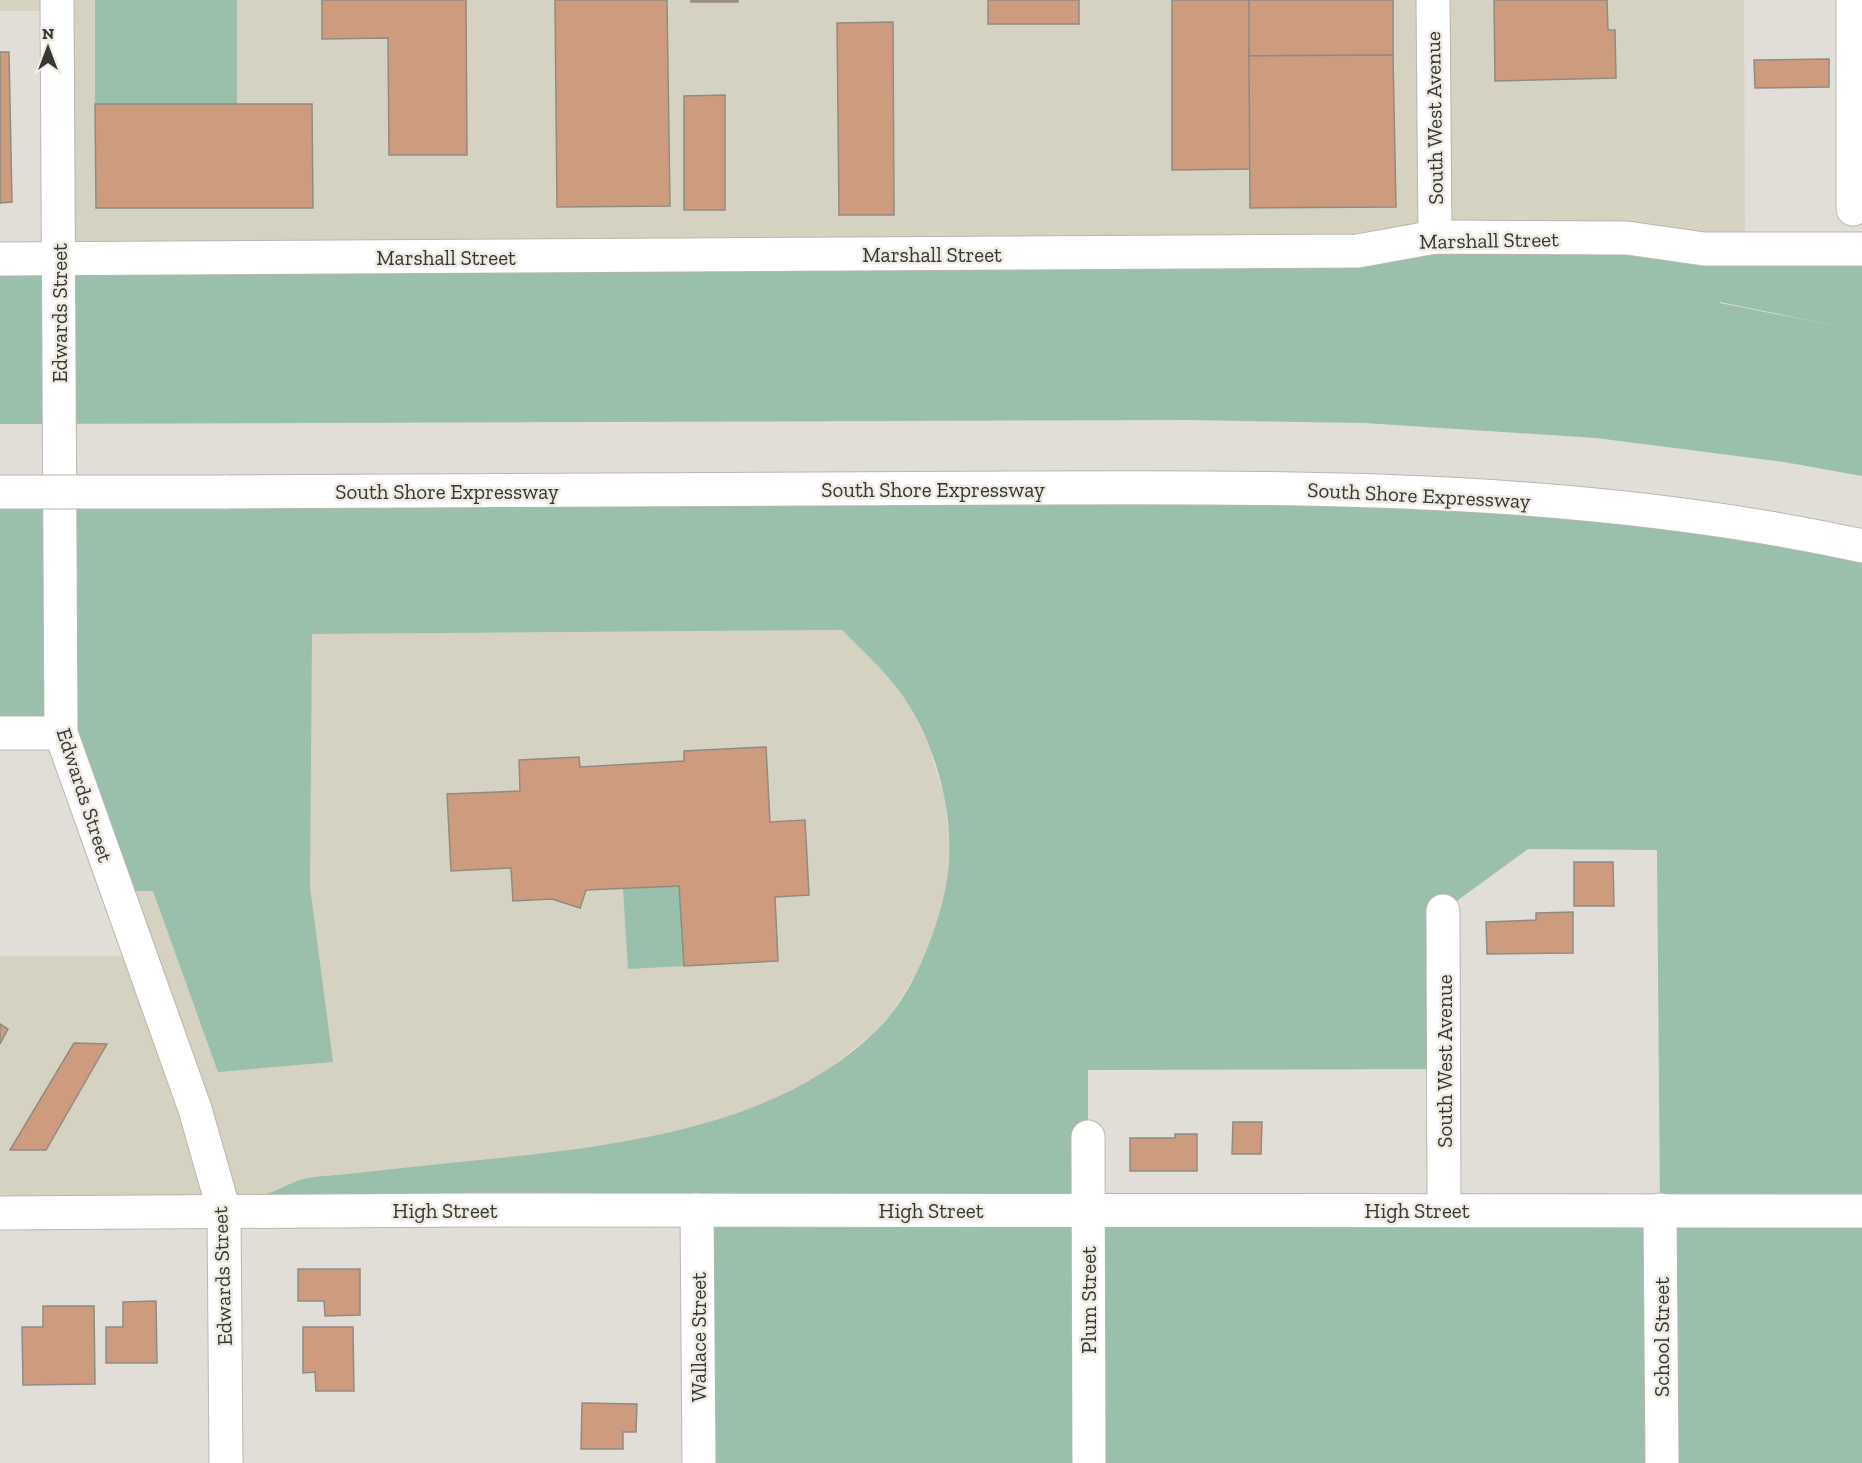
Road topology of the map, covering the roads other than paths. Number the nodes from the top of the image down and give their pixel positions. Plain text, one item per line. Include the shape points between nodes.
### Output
1 (57, 0) edge
2 (1433, 0) edge
3 (1853, 0) edge
4 (1853, 209) dead end
5 (1435, 237) junction
6 (1862, 249) edge
7 (0, 259) edge
8 (59, 259) junction
9 (0, 492) edge
10 (1862, 546) edge
11 (0, 733) edge
12 (61, 733) junction
13 (1443, 911) dead end
14 (1088, 1137) dead end
15 (697, 1210) junction
16 (1088, 1210) junction
17 (1444, 1210) junction
18 (1660, 1210) junction
19 (224, 1211) junction
20 (1862, 1211) edge
21 (0, 1214) edge
22 (226, 1463) edge
23 (699, 1463) edge
24 (1089, 1463) edge
25 (1662, 1463) edge

1 - 8 main road, Edwards Street
2 - 5 main road, South West Avenue
3 - 4 main road
5 - 6 main road, Marshall Street via 1627,238 1704,249
5 - 8 main road, Marshall Street via 1358,251
7 - 8 main road, Marshall Street
8 - 12 main road, Edwards Street
9 - 10 main road, South Shore Expressway, bridge via 1268,489 1487,496 1640,510
11 - 12 main road
12 - 19 main road, Edwards Street via 195,1109
13 - 17 main road, South West Avenue
14 - 16 main road, Plum Street
15 - 16 main road, High Street
15 - 19 main road, High Street
15 - 23 main road, Wallace Street
16 - 17 main road, High Street
16 - 24 main road, Plum Street
17 - 18 main road, High Street
18 - 20 main road, High Street
18 - 25 main road, School Street
19 - 21 main road, High Street
19 - 22 main road, Edwards Street

